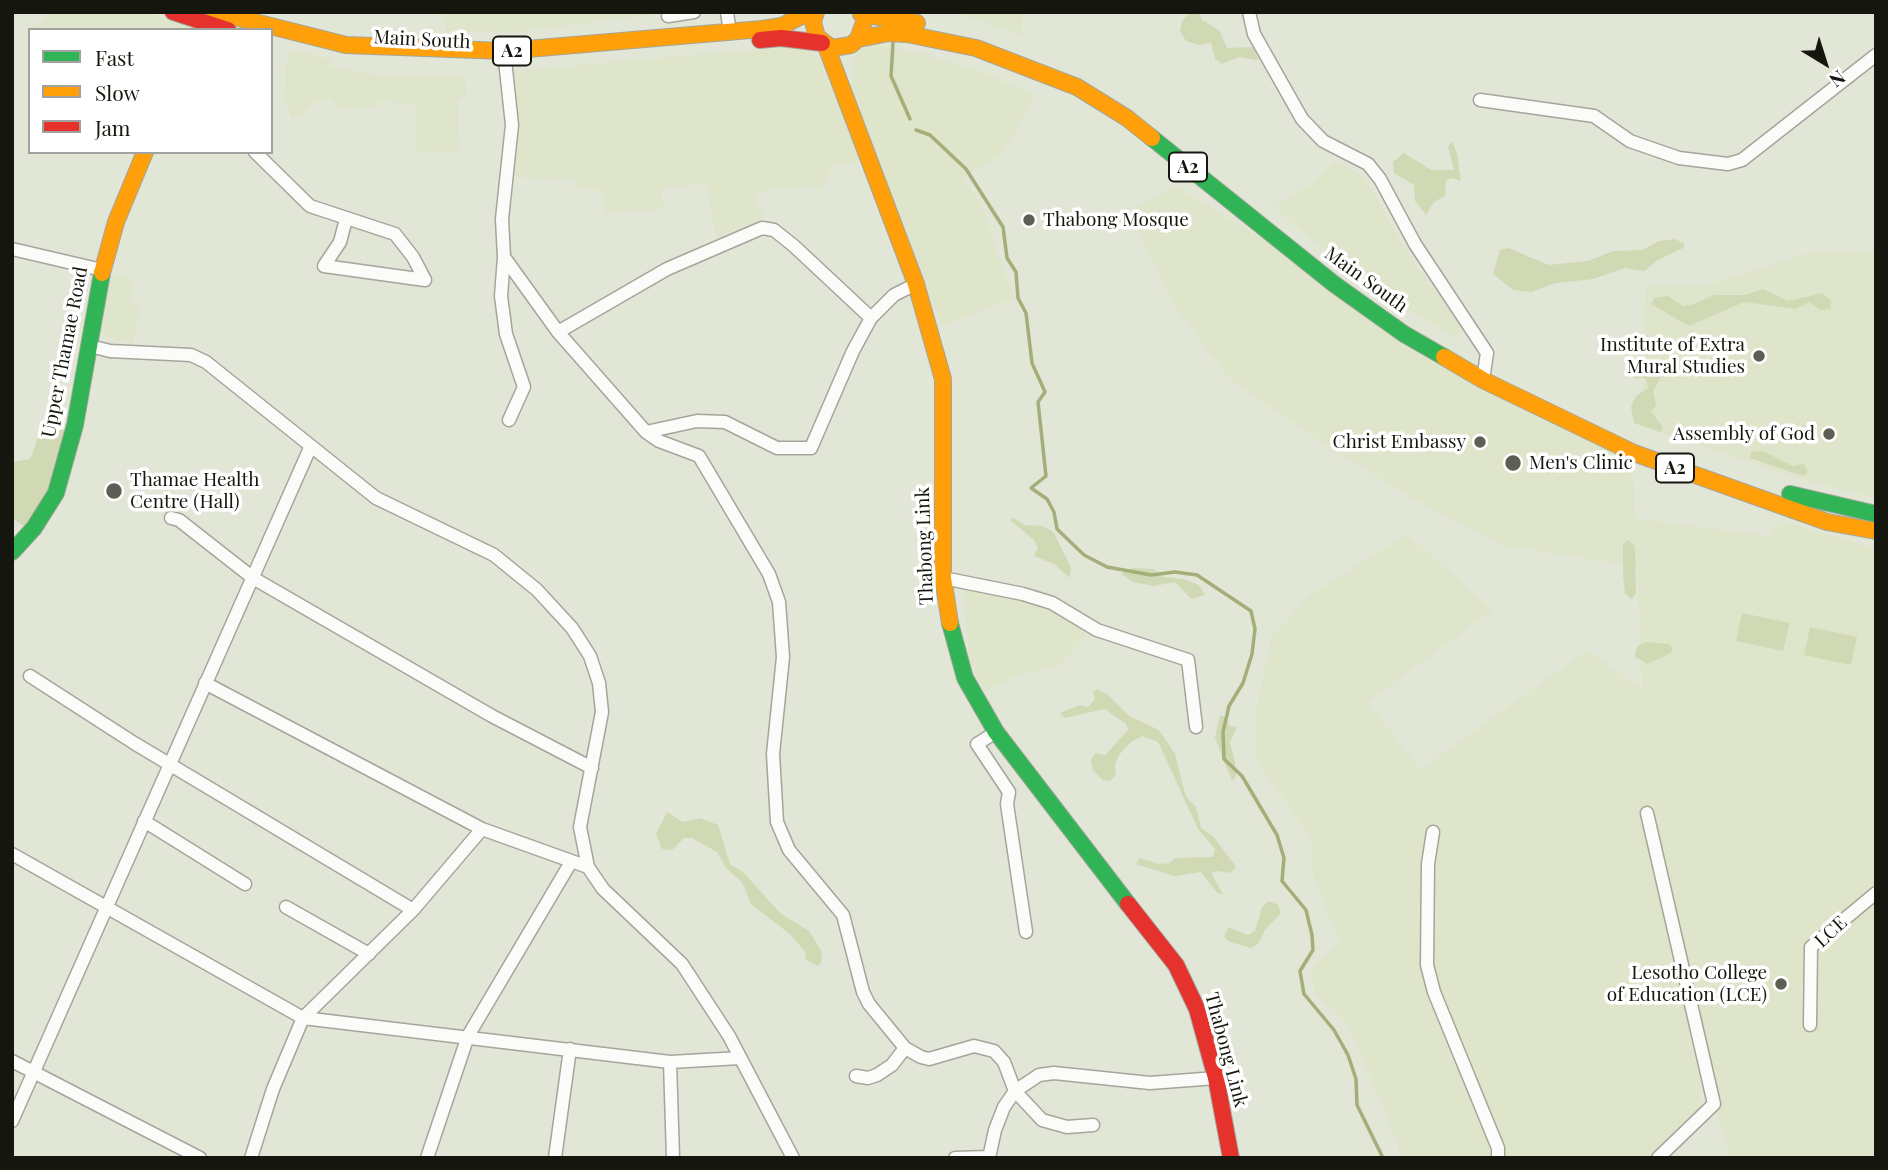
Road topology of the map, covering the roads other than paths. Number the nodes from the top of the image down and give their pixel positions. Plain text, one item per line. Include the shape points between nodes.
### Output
1 (173, 12) edge
2 (695, 12) edge
3 (727, 12) edge
4 (810, 12) edge
5 (816, 12) edge
6 (1249, 12) edge
7 (861, 13) edge
8 (667, 14) edge
9 (210, 20) edge
10 (254, 28) edge
11 (273, 32) edge
12 (730, 33) junction
13 (669, 39) junction
14 (273, 41) edge
15 (854, 42) junction
16 (824, 44) junction
17 (1876, 55) edge
18 (504, 57) junction
19 (841, 79) junction
20 (1480, 100) dead end
21 (144, 154) edge
22 (258, 154) edge
23 (346, 219) junction
24 (12, 249) edge
25 (504, 257) junction
26 (102, 270) junction
27 (916, 284) junction
28 (871, 318) junction
29 (558, 332) junction
30 (90, 346) junction
31 (1485, 373) junction
32 (509, 420) dead end
33 (646, 432) junction
34 (310, 448) junction
35 (1876, 514) edge
36 (171, 518) dead end
37 (1876, 531) edge
38 (12, 552) edge
39 (253, 578) junction
40 (943, 578) junction
41 (30, 676) dead end
42 (205, 684) junction
43 (1196, 727) dead end
44 (996, 732) junction
45 (168, 763) junction
46 (592, 768) junction
47 (1647, 813) dead end
48 (144, 821) junction
49 (482, 829) junction
50 (1433, 832) dead end
51 (12, 854) edge
52 (571, 862) junction
53 (588, 867) junction
54 (246, 884) dead end
55 (1876, 893) edge
56 (286, 907) dead end
57 (108, 909) junction
58 (413, 910) junction
59 (1026, 932) dead end
60 (369, 954) junction
61 (303, 1018) junction
62 (1810, 1025) dead end
63 (468, 1036) junction
64 (905, 1048) junction
65 (570, 1049) junction
66 (740, 1058) junction
67 (12, 1061) edge
68 (670, 1062) junction
69 (35, 1072) junction
70 (856, 1076) dead end
71 (1216, 1078) junction
72 (1015, 1091) junction
73 (12, 1121) edge
74 (1093, 1125) dead end
75 (989, 1157) edge
76 (200, 1158) edge
77 (251, 1158) edge
78 (427, 1158) edge
79 (555, 1158) edge
80 (673, 1158) edge
81 (793, 1158) edge
82 (955, 1158) edge
83 (1231, 1158) edge
84 (1498, 1158) edge
85 (1658, 1158) edge

1 - 9 main road, Main South / A2
2 - 8 street
3 - 12 street
4 - 12 main road, Main South / A2 via 782,26
5 - 16 main road via 813,29
6 - 31 street via 1254,34 1302,119 1324,141 1368,164 1380,179 1415,244 1486,353
7 - 15 main road, Main South / A2 via 863,27
7 - 31 main road, Main South / A2 via 980,35 1082,76 1137,110 1339,270
8 - 13 street
9 - 10 main road, Main South / A2
11 - 18 main road, Main South / A2 via 346,45
12 - 13 main road, Main South / A2
13 - 18 main road, Main South / A2
14 - 18 main road, Main South / A2 via 342,56 447,64
15 - 16 main road, Main South / A2 via 839,48
15 - 19 main road
15 - 31 main road, Main South / A2 via 889,33 907,34 976,48 1077,87 1128,118 1334,284 1405,334
16 - 18 main road, Main South / A2 via 781,38
16 - 19 main road, Thabong Link
17 - 20 street via 1742,160 1728,164 1679,158 1630,141 1594,116
18 - 25 street via 512,125 502,219
19 - 27 main road, Thabong Link
21 - 26 main road, Upper Thamae Road via 120,210
22 - 23 street via 310,206
23 - 23 street via 395,234 425,279 324,265 340,242
24 - 26 street
25 - 29 street
25 - 32 street via 501,296 506,334 524,387
26 - 30 main road, Upper Thamae Road
27 - 28 street via 894,295
27 - 40 main road, Thabong Link via 943,379
28 - 29 street via 794,246 774,230 762,228 667,269
28 - 33 street via 811,448 777,448 725,422 698,421
29 - 33 street
30 - 34 street via 191,355 224,374
30 - 38 main road, Upper Thamae Road via 56,493
31 - 35 main road, Main South / A2 via 1594,424 1707,467 1804,498
31 - 37 main road, Main South / A2 via 1634,453 1826,522
33 - 64 street via 699,456 769,574 779,602 782,657 773,754 777,822 789,850 843,915 863,992
34 - 39 street
34 - 46 street via 376,498 494,555 537,590 572,628 590,656 599,683 602,712
36 - 39 street
39 - 42 street
39 - 46 street via 492,716
40 - 43 street via 1052,603 1097,630 1188,660
40 - 44 main road, Thabong Link via 953,643 965,678
41 - 45 street
42 - 45 street
42 - 49 street
44 - 59 street via 976,744 1009,792
44 - 71 main road, Thabong Link via 1176,965 1197,1009
45 - 48 street
45 - 58 street
46 - 53 street via 580,827
47 - 85 street via 1714,1104
48 - 54 street
48 - 57 street
49 - 52 street
49 - 58 street
50 - 84 street via 1428,864 1427,965
51 - 57 street
52 - 53 street
52 - 63 street
53 - 66 street via 603,889 682,964
55 - 62 street, LCE via 1811,947
56 - 60 street
57 - 61 street
57 - 69 street
58 - 60 street
60 - 61 street
61 - 63 street
61 - 77 street
63 - 65 street
63 - 78 street
64 - 70 street via 877,1075
64 - 72 street via 929,1059 974,1046 993,1051 1004,1062
65 - 68 street
65 - 79 street
66 - 68 street
66 - 81 street
67 - 69 street
68 - 80 street
69 - 73 street
69 - 76 street
71 - 72 street via 1150,1083 1054,1073 1039,1075
71 - 83 main road, Thabong Link
72 - 74 street via 1042,1120 1067,1126
72 - 75 street via 995,1130
75 - 82 street

